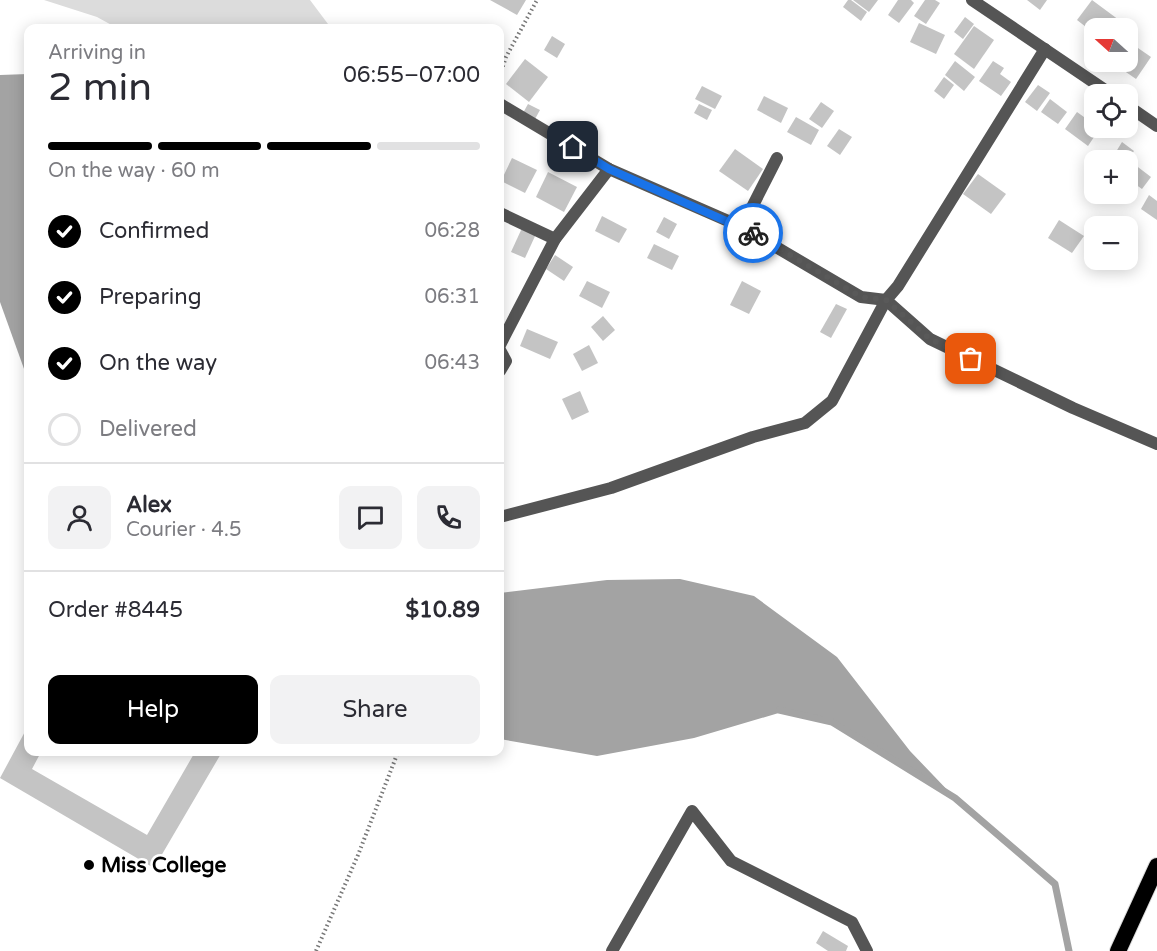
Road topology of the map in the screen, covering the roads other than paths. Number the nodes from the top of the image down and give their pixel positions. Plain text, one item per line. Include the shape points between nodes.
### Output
1 (972, 0) edge
2 (1045, 49) junction
3 (1096, 84) edge
4 (504, 107) edge
5 (1138, 113) edge
6 (1157, 126) edge
7 (777, 158) dead end
8 (609, 169) junction
9 (504, 215) edge
10 (742, 227) junction
11 (555, 239) junction
12 (886, 300) junction
13 (504, 337) edge
14 (1157, 444) edge
15 (504, 517) edge
16 (1157, 866) edge
17 (1121, 945) edge
18 (612, 951) edge
19 (867, 951) edge

1 - 2 street
2 - 3 street
2 - 12 street
4 - 8 street
5 - 6 street
7 - 10 street
8 - 10 street
8 - 11 street
9 - 11 street
10 - 12 street via 861,297
11 - 13 street
12 - 14 street via 930,339
12 - 15 street via 832,400 805,423 753,437 611,488
16 - 17 highway
18 - 19 street via 692,811 731,861 852,922

